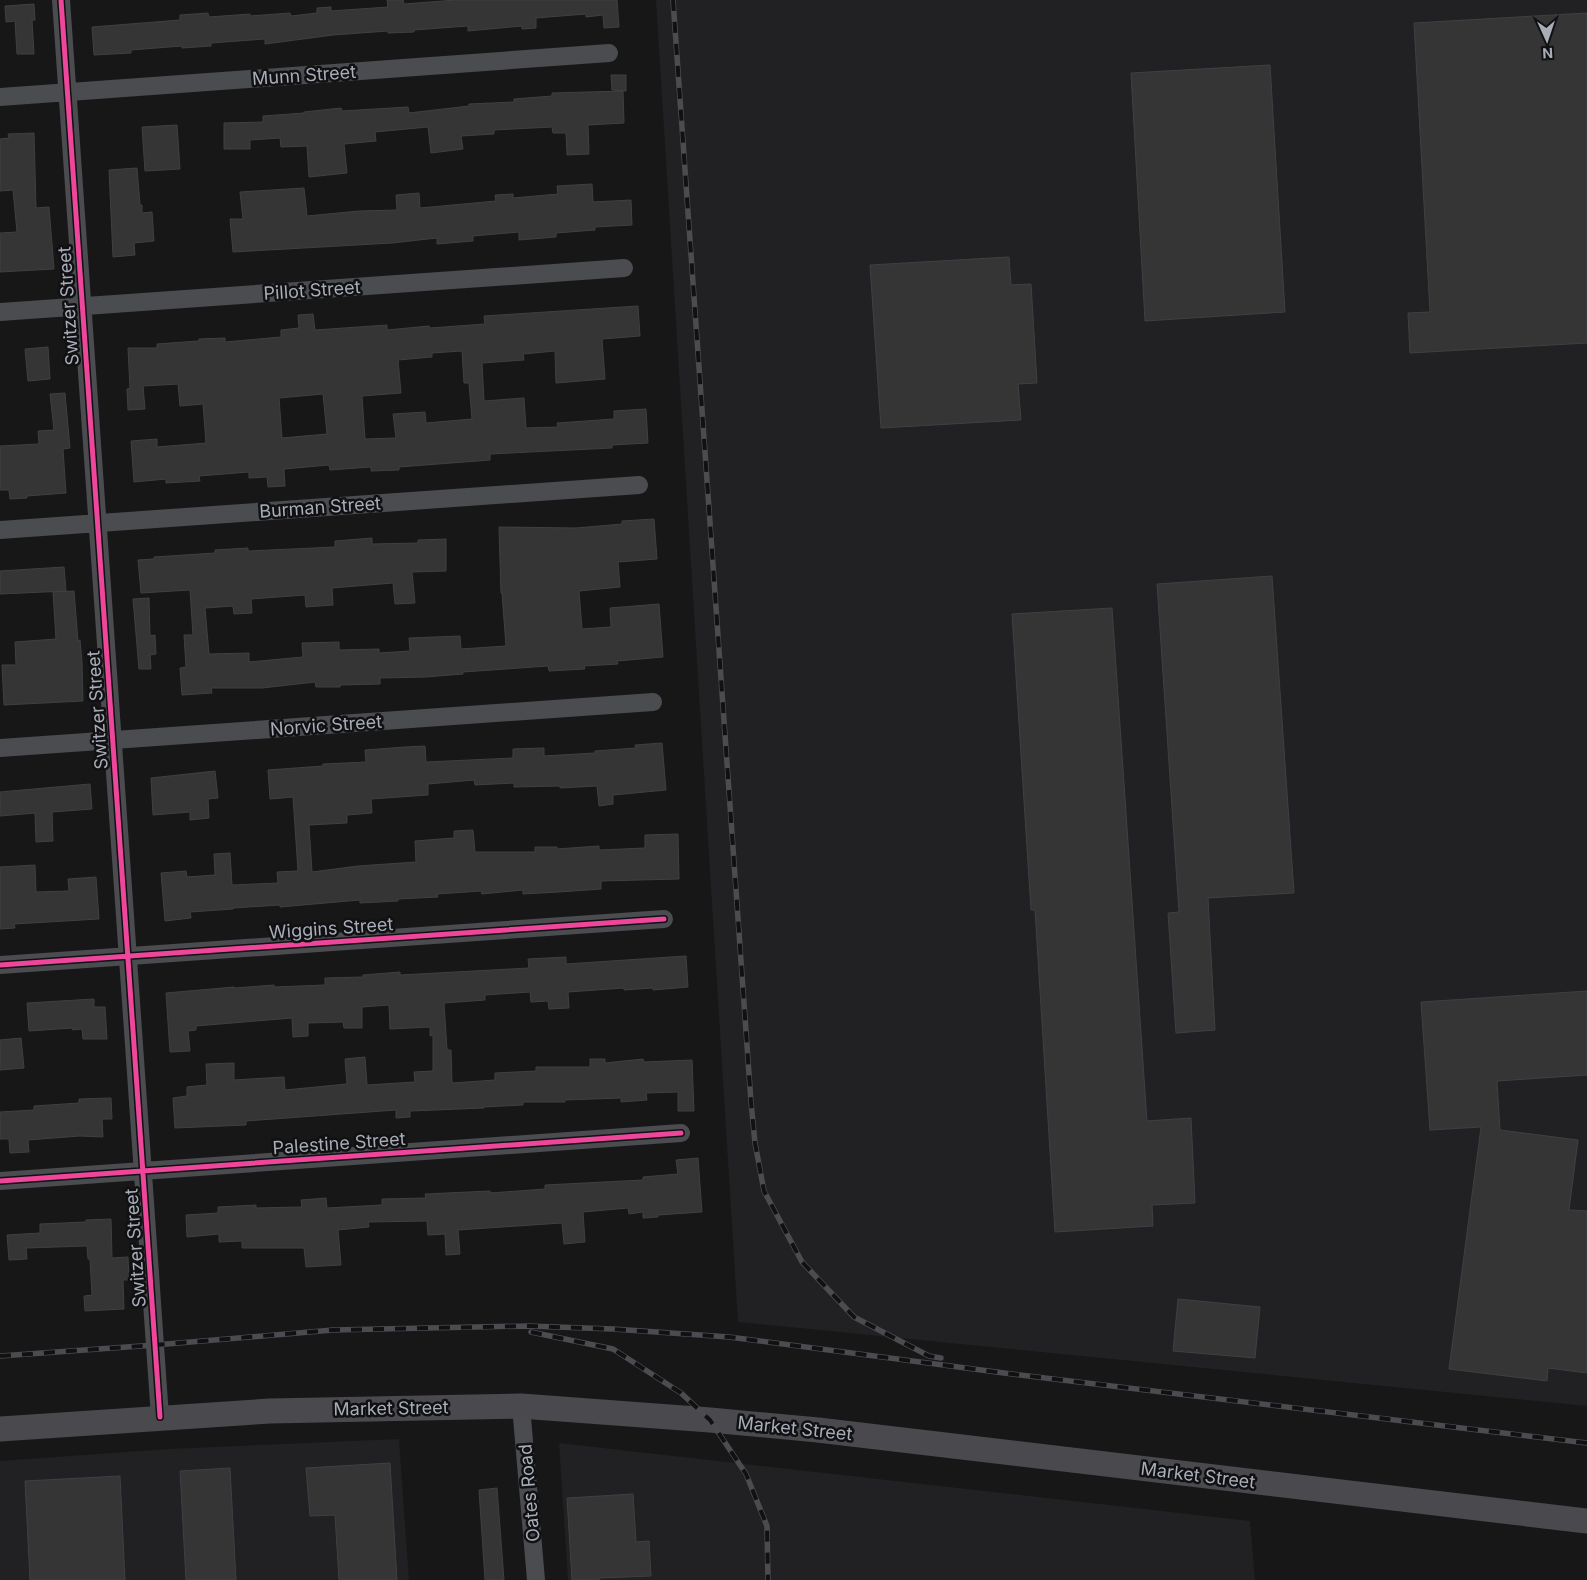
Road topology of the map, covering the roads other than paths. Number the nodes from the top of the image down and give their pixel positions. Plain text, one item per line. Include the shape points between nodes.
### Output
1 (61, 0) edge
2 (608, 53) dead end
3 (67, 93) junction
4 (0, 97) edge
5 (624, 268) dead end
6 (82, 307) junction
7 (0, 312) edge
8 (640, 485) dead end
9 (98, 523) junction
10 (0, 530) edge
11 (653, 702) dead end
12 (113, 740) junction
13 (0, 748) edge
14 (664, 919) dead end
15 (128, 956) junction
16 (0, 965) edge
17 (681, 1133) dead end
18 (143, 1171) junction
19 (0, 1181) edge
20 (521, 1406) junction
21 (160, 1417) junction
22 (0, 1429) edge
23 (1587, 1521) edge
24 (536, 1580) edge

1 - 3 street, Switzer Street
2 - 3 street, Munn Street
3 - 4 street, Munn Street
3 - 6 street, Switzer Street
5 - 6 street, Pillot Street
6 - 7 street, Pillot Street
6 - 9 street, Switzer Street
8 - 9 street, Burman Street
9 - 10 street, Burman Street
9 - 12 street, Switzer Street
11 - 12 street, Norvic Street
12 - 13 street, Norvic Street
12 - 15 street, Switzer Street
14 - 15 street, Wiggins Street
15 - 16 street, Wiggins Street
15 - 18 street, Switzer Street
17 - 18 street, Palestine Street
18 - 19 street, Palestine Street
18 - 21 street, Switzer Street
20 - 21 main road, Market Street via 270,1411
20 - 23 main road, Market Street via 827,1431
20 - 24 street, Oates Road
21 - 22 main road, Market Street

